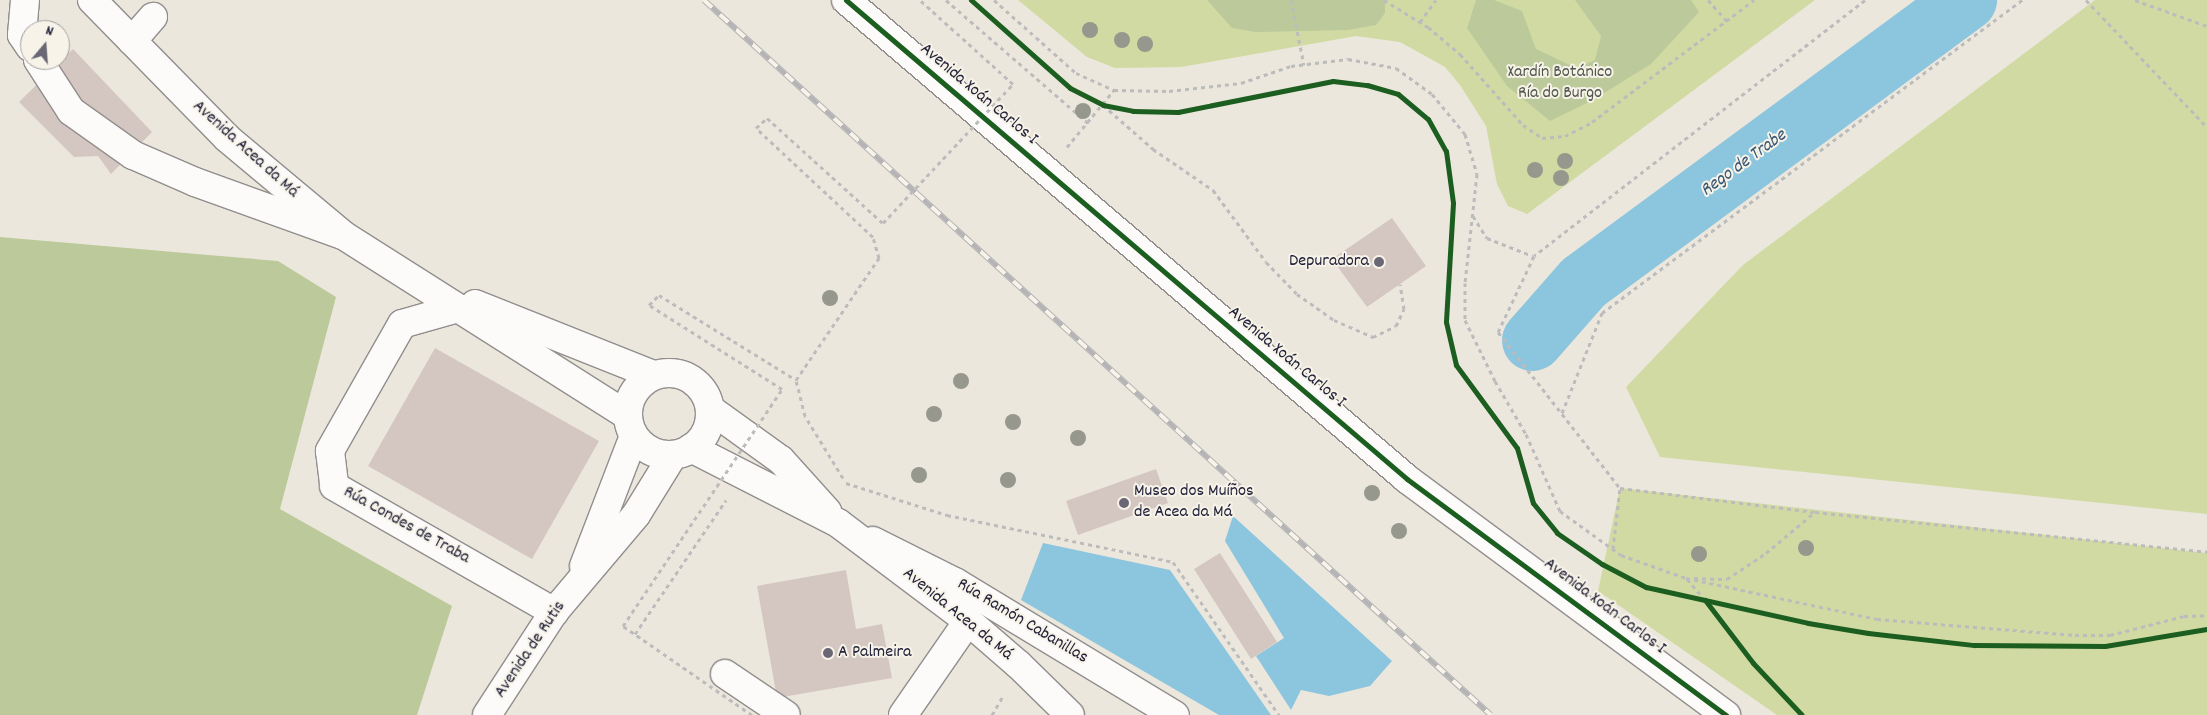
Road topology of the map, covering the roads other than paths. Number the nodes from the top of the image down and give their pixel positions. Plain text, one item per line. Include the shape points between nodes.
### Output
1 (26, 0) edge
2 (92, 0) edge
3 (846, 0) edge
4 (153, 17) dead end
5 (24, 20) edge
6 (132, 41) junction
7 (44, 70) edge
8 (343, 235) junction
9 (415, 280) junction
10 (458, 308) junction
11 (653, 375) junction
12 (710, 408) junction
13 (630, 426) junction
14 (682, 452) junction
15 (838, 523) junction
16 (576, 586) junction
17 (554, 612) junction
18 (968, 621) junction
19 (725, 674) dead end
20 (487, 715) edge
21 (786, 715) edge
22 (903, 715) edge
23 (1070, 715) edge
24 (1174, 715) edge
25 (1726, 715) edge

1 - 5 street
2 - 6 street, Avenida Acea da Má
3 - 25 street, Avenida Xoán Carlos I via 1407,478
4 - 6 street
6 - 8 street, Avenida Acea da Má via 227,138
7 - 8 street via 71,111 133,155 195,182
8 - 9 street, Avenida Acea da Má
9 - 10 street
9 - 11 street
10 - 13 street
10 - 17 street, Rúa Condes de Traba via 402,324 330,451 334,486
11 - 12 street via 666,372 690,378 700,386
11 - 13 street via 634,391
12 - 14 street via 707,431
12 - 15 street via 781,460
13 - 14 street via 650,451
13 - 16 street
14 - 15 street
14 - 16 street, Avenida de Rutis via 636,515
15 - 18 street, Avenida Acea da Má
15 - 24 street, Rúa Ramón Cabanillas via 955,582
16 - 17 street, Avenida de Rutis
17 - 20 street, Avenida de Rutis
18 - 22 street
18 - 23 street, Avenida Acea da Má
19 - 21 street

